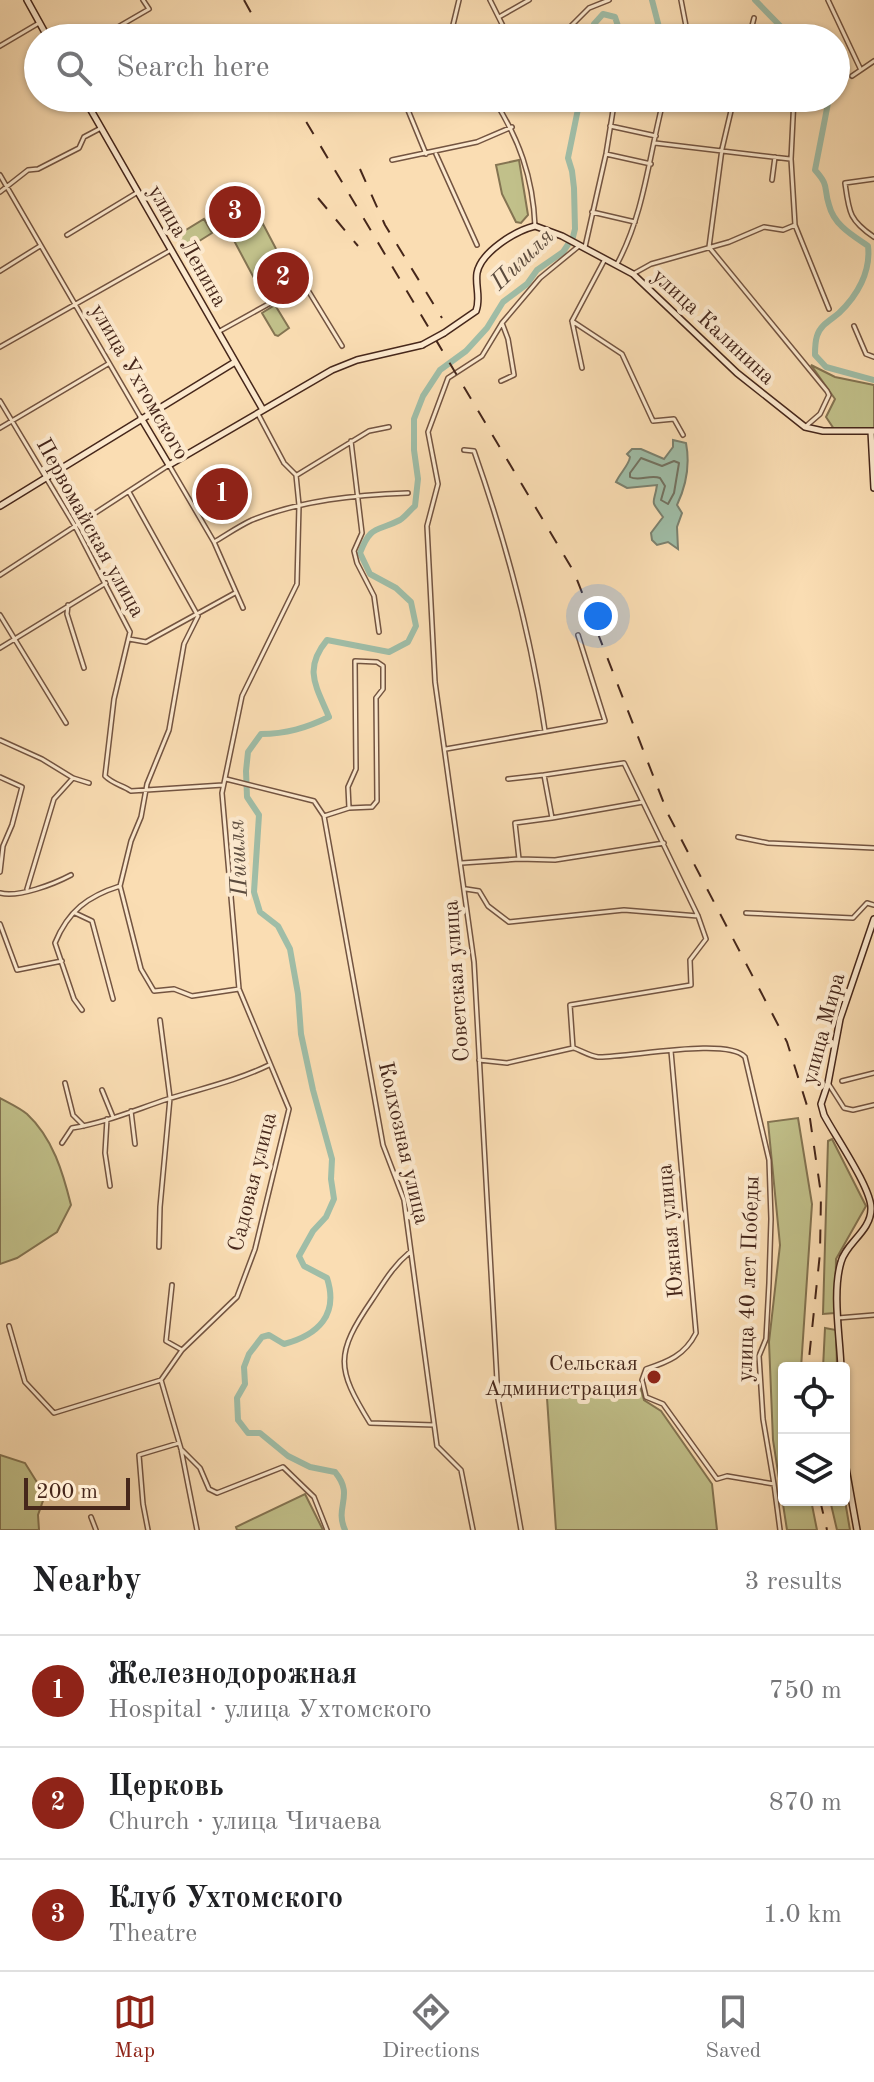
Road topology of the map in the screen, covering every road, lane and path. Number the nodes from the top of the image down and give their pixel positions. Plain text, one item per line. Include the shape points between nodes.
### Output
1 (27, 0) edge
2 (143, 0) edge
3 (459, 0) edge
4 (490, 0) edge
5 (529, 0) edge
6 (609, 0) edge
7 (681, 0) edge
8 (828, 0) edge
9 (499, 17) junction
10 (754, 18) dead end
11 (39, 23) edge
12 (123, 24) edge
13 (454, 24) edge
14 (502, 24) edge
15 (573, 24) edge
16 (686, 24) edge
17 (752, 24) edge
18 (839, 24) edge
19 (24, 32) edge
20 (0, 46) edge
21 (850, 47) edge
22 (874, 61) edge
23 (860, 68) junction
24 (852, 76) dead end
25 (92, 112) edge
26 (409, 112) edge
27 (502, 112) edge
28 (612, 112) edge
29 (661, 112) edge
30 (731, 112) edge
31 (793, 112) edge
32 (610, 126) junction
33 (512, 127) junction
34 (101, 128) junction
35 (656, 136) junction
36 (655, 143) junction
37 (722, 149) junction
38 (436, 153) junction
39 (426, 154) junction
40 (606, 154) junction
41 (775, 157) junction
42 (791, 159) junction
43 (392, 160) dead end
44 (651, 164) junction
45 (0, 175) edge
46 (874, 179) edge
47 (772, 180) dead end
48 (8, 188) junction
49 (0, 192) edge
50 (138, 192) junction
51 (592, 212) junction
52 (635, 222) junction
53 (795, 225) junction
54 (535, 226) junction
55 (67, 235) dead end
56 (874, 237) edge
57 (477, 245) dead end
58 (40, 246) junction
59 (580, 246) junction
60 (709, 247) junction
61 (171, 250) junction
62 (605, 259) junction
63 (617, 264) junction
64 (0, 271) edge
65 (633, 274) junction
66 (74, 303) junction
67 (829, 309) dead end
68 (572, 321) junction
69 (502, 323) junction
70 (854, 326) dead end
71 (218, 332) junction
72 (342, 346) dead end
73 (0, 347) edge
74 (874, 357) edge
75 (235, 362) junction
76 (108, 364) junction
77 (582, 368) dead end
78 (501, 381) dead end
79 (0, 401) edge
80 (260, 412) junction
81 (141, 418) junction
82 (12, 421) junction
83 (389, 427) dead end
84 (805, 427) junction
85 (0, 428) edge
86 (872, 431) edge
87 (683, 435) dead end
88 (351, 441) junction
89 (464, 450) dead end
90 (169, 465) junction
91 (296, 475) junction
92 (45, 478) junction
93 (874, 488) edge
94 (129, 492) junction
95 (408, 493) dead end
96 (356, 495) junction
97 (299, 505) junction
98 (0, 506) edge
99 (75, 526) junction
100 (214, 542) junction
101 (0, 575) edge
102 (106, 583) junction
103 (235, 593) junction
104 (68, 605) junction
105 (243, 608) dead end
106 (197, 614) junction
107 (0, 615) edge
108 (379, 632) dead end
109 (578, 635) dead end
110 (15, 639) junction
111 (129, 639) junction
112 (0, 648) edge
113 (84, 668) dead end
114 (66, 723) dead end
115 (545, 731) junction
116 (0, 740) edge
117 (446, 749) junction
118 (544, 775) junction
119 (0, 777) edge
120 (73, 778) junction
121 (225, 779) junction
122 (508, 779) dead end
123 (89, 783) dead end
124 (223, 785) junction
125 (145, 790) junction
126 (644, 801) junction
127 (349, 808) junction
128 (324, 816) junction
129 (552, 818) junction
130 (738, 837) dead end
131 (664, 843) junction
132 (1, 844) edge
133 (874, 848) edge
134 (519, 859) junction
135 (462, 863) junction
136 (0, 872) edge
137 (71, 875) dead end
138 (120, 886) junction
139 (27, 889) junction
140 (466, 889) junction
141 (0, 893) edge
142 (874, 905) edge
143 (75, 913) junction
144 (746, 913) dead end
145 (698, 916) junction
146 (874, 919) edge
147 (0, 924) edge
148 (62, 961) junction
149 (239, 989) junction
150 (113, 999) dead end
151 (82, 1010) dead end
152 (160, 1020) dead end
153 (573, 1048) junction
154 (671, 1050) junction
155 (479, 1060) junction
156 (269, 1065) junction
157 (874, 1073) edge
158 (842, 1081) dead end
159 (65, 1083) dead end
160 (828, 1083) junction
161 (102, 1090) dead end
162 (170, 1098) junction
163 (874, 1105) edge
164 (131, 1111) junction
165 (113, 1117) junction
166 (107, 1119) junction
167 (84, 1126) junction
168 (62, 1143) dead end
169 (135, 1144) dead end
170 (110, 1186) dead end
171 (159, 1247) dead end
172 (410, 1252) junction
173 (172, 1285) dead end
174 (874, 1315) edge
175 (838, 1318) junction
176 (9, 1326) dead end
177 (182, 1350) junction
178 (841, 1362) edge
179 (161, 1380) junction
180 (434, 1425) junction
181 (179, 1443) junction
182 (181, 1449) junction
183 (774, 1484) junction
184 (850, 1491) edge
185 (91, 1517) dead end
186 (96, 1530) edge
187 (148, 1530) edge
188 (197, 1530) edge
189 (327, 1530) edge
190 (473, 1530) edge
191 (521, 1530) edge
192 (780, 1530) edge
193 (857, 1530) edge

1 - 11 main road
2 - 12 street via 149,9
3 - 13 street
4 - 9 street
5 - 9 street
6 - 15 street via 589,8
7 - 16 street
8 - 18 street
9 - 14 street
10 - 17 street
19 - 20 street
21 - 23 street
22 - 23 street
23 - 24 street
25 - 34 main road, улица Ленина
26 - 39 street
27 - 33 street
28 - 32 street
29 - 35 street
30 - 37 street
31 - 42 street
32 - 35 street
32 - 40 street
33 - 38 street
33 - 54 street via 534,196
34 - 48 street via 84,137 79,148 28,170
34 - 50 main road, улица Ленина
35 - 36 street
36 - 37 street
36 - 44 street
37 - 41 street
37 - 60 street
38 - 39 street
38 - 57 street
39 - 43 street
40 - 44 street
40 - 51 street
41 - 42 street
41 - 47 street
42 - 53 street
44 - 52 street
45 - 48 street, улица Ухтомского
46 - 56 street via 845,183 850,214
48 - 49 street
48 - 58 street, улица Ухтомского
50 - 55 street
50 - 61 main road, улица Ленина
51 - 52 street
51 - 59 street
52 - 63 street
53 - 60 street via 783,230 764,227
53 - 67 street
54 - 59 main road, улица Калинина
54 - 80 main road, bridge via 515,234 484,259 477,271 476,311 444,333 422,345 332,370
58 - 64 street
58 - 66 street, улица Ухтомского
59 - 62 main road, улица Калинина
59 - 69 street via 540,278
60 - 65 street
60 - 84 street via 827,391 820,414
61 - 66 street
61 - 71 main road, улица Ленина
62 - 63 main road, улица Калинина
62 - 68 street
63 - 65 main road, улица Калинина
65 - 84 main road, улица Калинина via 737,373
66 - 73 street
66 - 76 street, улица Ухтомского
68 - 77 street
68 - 87 street via 622,354 653,421 674,419
69 - 78 street via 514,375
69 - 117 street, Советская улица via 482,356 448,378 428,432 438,484 427,526 435,682
70 - 74 street via 866,354
71 - 72 street via 301,286
71 - 75 main road, улица Ленина
75 - 80 main road, улица Ленина
75 - 81 main road
76 - 81 street, улица Ухтомского
76 - 82 street
79 - 82 street, Первомайская улица
80 - 90 main road
80 - 91 street, улица Ленина via 284,463
81 - 90 main road, улица Ухтомского
81 - 92 main road
82 - 85 street
82 - 92 street, Первомайская улица
83 - 88 street
84 - 86 main road
86 - 93 main road
88 - 91 street
88 - 96 street
89 - 115 street via 474,451 518,590
90 - 94 street
90 - 100 street, улица Ухтомского
91 - 97 street, улица Ленина
92 - 98 main road
92 - 99 street, Первомайская улица
94 - 99 street
94 - 106 street
95 - 96 street
96 - 97 street
96 - 108 street via 362,533 354,551 374,596
97 - 100 street via 250,521
97 - 121 street, Садовая улица via 297,584 242,696
99 - 101 street
99 - 102 street, Первомайская улица
100 - 103 street, улица Ухтомского
102 - 104 street
102 - 111 street, Первомайская улица
103 - 105 street, улица Ухтомского
103 - 106 street
104 - 110 street
104 - 113 street
106 - 111 street via 146,642
106 - 125 street via 184,644 169,730
107 - 110 street
109 - 115 street via 605,721
110 - 112 street
110 - 114 street
111 - 125 street, Первомайская улица via 104,770 113,784
115 - 117 street
116 - 120 street
117 - 135 street, Советская улица
118 - 122 street
118 - 126 street via 624,763
118 - 129 street
119 - 132 street via 22,787
120 - 123 street
120 - 139 street via 54,799
121 - 124 street, Садовая улица
121 - 128 street via 314,801
124 - 125 street
124 - 149 street, Садовая улица
125 - 138 street
126 - 129 street
126 - 131 street
127 - 127 street via 348,787 356,769 355,661 377,662 383,666 383,689 376,698 377,801 372,807
127 - 128 street
128 - 172 street, Колхозная улица via 383,1145 404,1200
129 - 134 street via 515,823
130 - 133 street
131 - 134 street via 555,860
131 - 145 street
132 - 136 street
134 - 135 street
135 - 140 street, Советская улица
137 - 139 street via 48,887
138 - 143 street via 93,895
138 - 149 street via 141,969 154,991 174,989 192,996
139 - 141 street via 10,896
140 - 145 street via 479,891 509,922 624,910
140 - 155 street, Советская улица
142 - 144 street via 867,903 853,918
143 - 148 street via 62,925 55,943
143 - 150 street via 92,921
145 - 153 street via 706,939 690,960 691,985 570,1005
146 - 160 main road, улица Мира via 840,1019
147 - 148 street via 17,970
148 - 151 street
149 - 156 street, Садовая улица
152 - 162 street
153 - 154 street via 595,1057
153 - 155 street via 507,1063
154 - 183 street, улица 40 лет Победы via 740,1051 745,1057 769,1160 769,1283 766,1339 759,1356
154 - 183 street, Южная улица via 696,1333 688,1349 646,1369 646,1397 663,1404 717,1479
155 - 191 street, Советская улица via 498,1399
156 - 162 street via 241,1079
156 - 177 street, Садовая улица via 289,1109 255,1249 237,1297
157 - 158 street
159 - 167 street via 73,1115
160 - 163 street via 844,1108
160 - 175 main road, улица Мира via 821,1104 824,1115 872,1207 867,1224 840,1263
161 - 165 street
162 - 164 street
162 - 171 street
164 - 165 street
164 - 169 street
165 - 166 street
166 - 167 street
166 - 170 street
167 - 168 street via 72,1128
172 - 180 street, Колхозная улица
172 - 180 street via 395,1264 355,1326 343,1356 348,1387 370,1423
173 - 177 street via 166,1341
174 - 175 street
175 - 178 main road, улица Мира
176 - 179 street via 25,1382 54,1413
177 - 179 street, Садовая улица
179 - 181 street
180 - 190 street, Колхозная улица via 437,1446 461,1470
181 - 182 street
181 - 187 street via 139,1455
182 - 188 street
182 - 189 street via 217,1493 283,1467 314,1497
183 - 192 street, улица 40 лет Победы
184 - 193 main road
185 - 186 street

